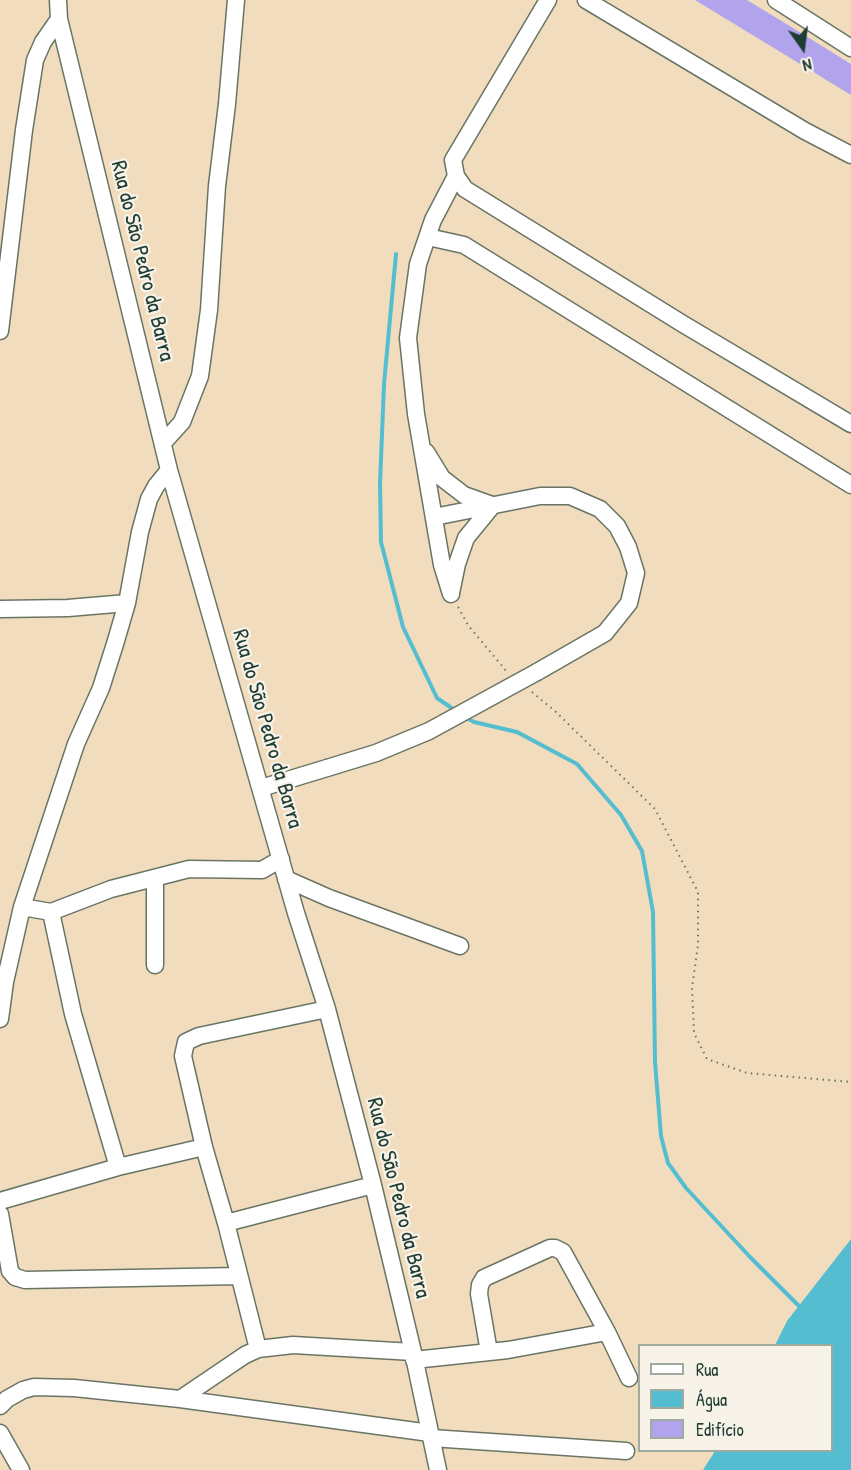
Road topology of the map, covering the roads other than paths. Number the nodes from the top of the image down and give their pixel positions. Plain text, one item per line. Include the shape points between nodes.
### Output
1 (57, 0) edge
2 (236, 0) edge
3 (548, 0) edge
4 (586, 0) edge
5 (776, 0) edge
6 (59, 19) junction
7 (851, 48) edge
8 (851, 156) edge
9 (456, 176) junction
10 (428, 237) junction
11 (0, 332) edge
12 (851, 424) edge
13 (421, 440) junction
14 (163, 443) junction
15 (169, 470) junction
16 (851, 485) edge
17 (493, 505) junction
18 (434, 517) junction
19 (127, 603) junction
20 (0, 609) edge
21 (261, 788) junction
22 (281, 859) junction
23 (155, 878) junction
24 (286, 879) junction
25 (22, 907) junction
26 (51, 912) junction
27 (460, 946) dead end
28 (155, 965) dead end
29 (327, 1009) junction
30 (0, 1019) edge
31 (204, 1147) junction
32 (118, 1167) junction
33 (373, 1185) junction
34 (0, 1201) edge
35 (0, 1214) edge
36 (226, 1223) junction
37 (239, 1276) junction
38 (607, 1332) junction
39 (258, 1349) junction
40 (489, 1352) junction
41 (414, 1356) junction
42 (629, 1378) dead end
43 (180, 1399) junction
44 (0, 1406) edge
45 (0, 1433) edge
46 (431, 1436) junction
47 (626, 1451) dead end
48 (21, 1470) edge
49 (438, 1470) edge

1 - 6 street, Rua do São Pedro da Barra
2 - 14 street via 200,376 182,422
3 - 9 street via 453,160
4 - 8 street
5 - 7 street
6 - 11 street via 35,60
6 - 14 street, Rua do São Pedro da Barra
9 - 10 street
9 - 12 street via 465,189
10 - 13 street via 418,264 408,338
10 - 16 street via 464,245
13 - 17 street via 442,478 464,495
13 - 18 street
14 - 15 street, Rua do São Pedro da Barra
15 - 19 street via 149,499
15 - 21 street, Rua do São Pedro da Barra
17 - 18 street
17 - 18 street via 466,538 451,594
17 - 21 street, bridge via 540,496 570,496 600,509 617,526 636,573 629,603 605,633 429,731 376,753
19 - 20 street
19 - 25 street
21 - 22 street, Rua do São Pedro da Barra
22 - 23 street via 262,870 189,869
22 - 24 street, Rua do São Pedro da Barra
23 - 26 street via 102,892
23 - 28 street
24 - 27 street
24 - 29 street, Rua do São Pedro da Barra
25 - 26 street
25 - 30 street
26 - 32 street via 73,1014
29 - 31 street via 198,1036 186,1042 183,1056
29 - 33 street, Rua do São Pedro da Barra
31 - 32 street
31 - 36 street
32 - 34 street
33 - 36 street
33 - 41 street, Rua do São Pedro da Barra
35 - 37 street via 10,1271 25,1280
36 - 37 street
37 - 39 street
38 - 40 street
38 - 40 street via 562,1252 550,1248 484,1278 479,1294
38 - 42 street
39 - 41 street via 292,1345
39 - 43 street
40 - 41 street
41 - 46 street, Rua do São Pedro da Barra
43 - 44 street via 34,1387
43 - 46 street
45 - 48 street
46 - 47 street
46 - 49 street, Rua do São Pedro da Barra

